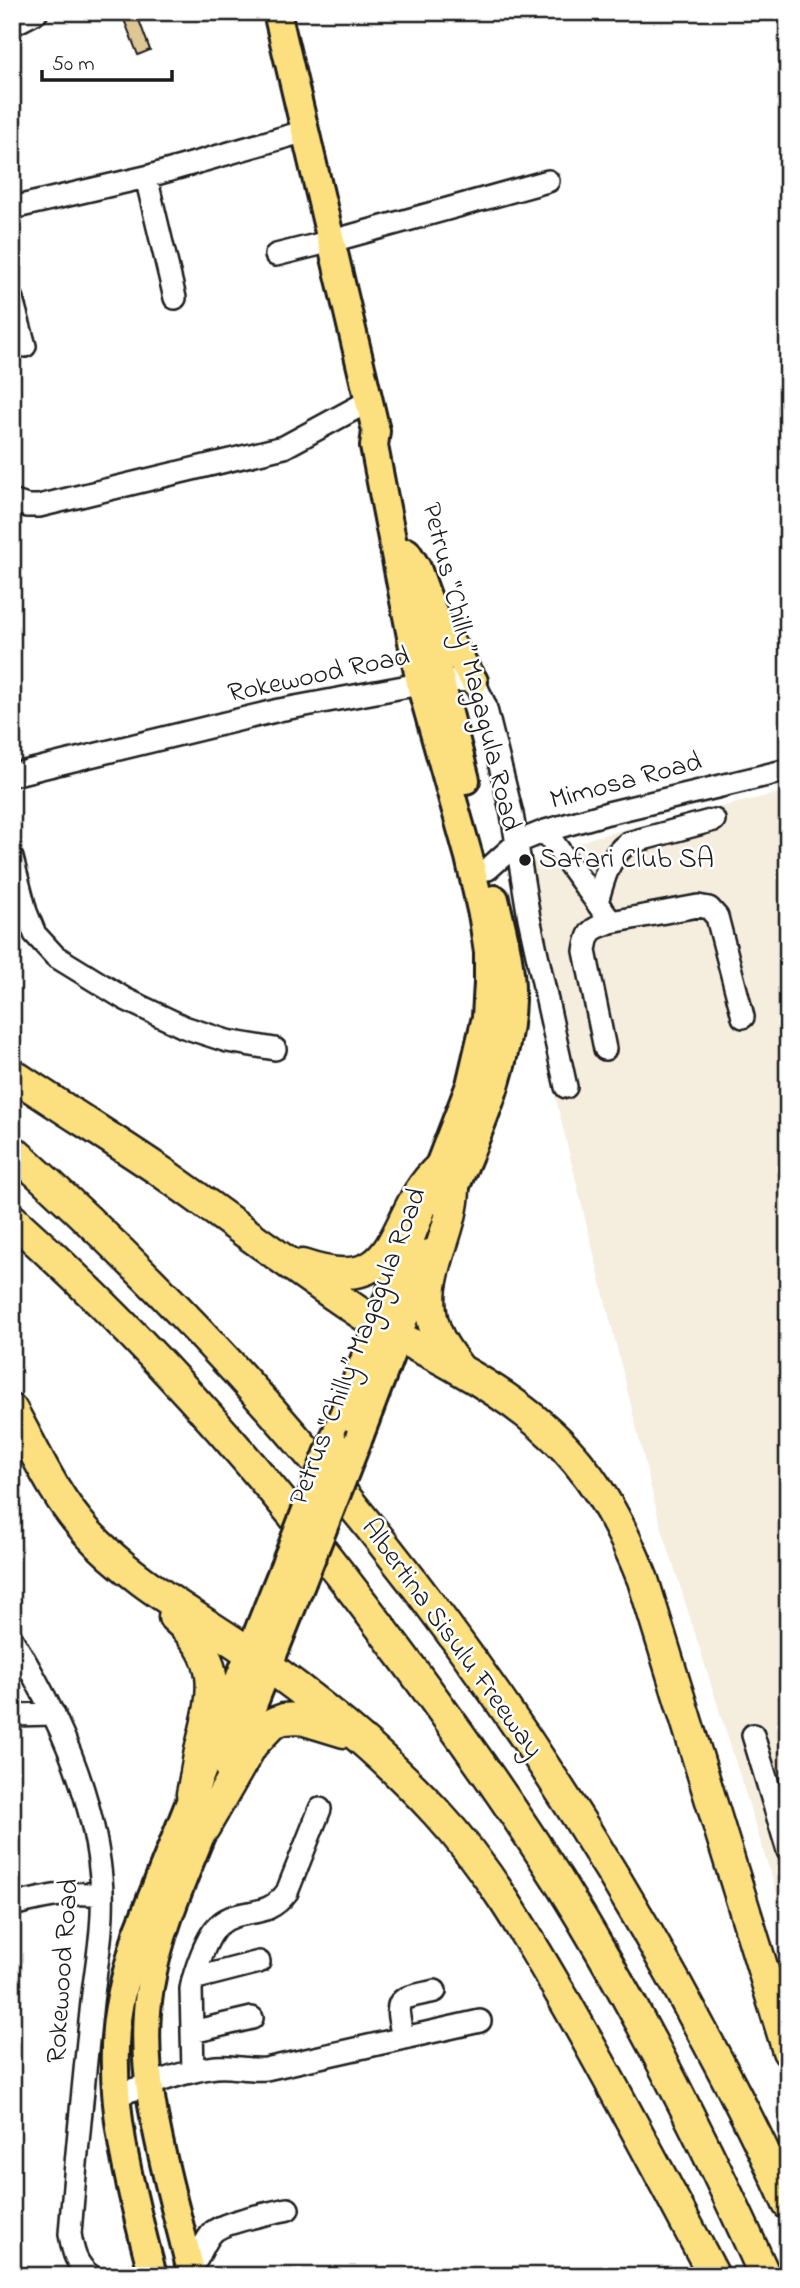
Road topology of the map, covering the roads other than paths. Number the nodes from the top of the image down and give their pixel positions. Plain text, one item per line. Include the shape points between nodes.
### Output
1 (37, 12) edge
2 (277, 12) edge
3 (12, 25) edge
4 (306, 131) junction
5 (146, 177) junction
6 (548, 181) dead end
7 (12, 208) edge
8 (332, 242) junction
9 (276, 255) dead end
10 (175, 298) dead end
11 (12, 299) edge
12 (25, 346) dead end
13 (369, 401) junction
14 (376, 431) junction
15 (12, 501) edge
16 (407, 552) junction
17 (474, 681) junction
18 (431, 682) junction
19 (788, 769) edge
20 (12, 775) edge
21 (714, 820) dead end
22 (545, 831) junction
23 (518, 842) junction
24 (12, 858) edge
25 (488, 869) junction
26 (597, 902) junction
27 (611, 922) junction
28 (743, 1017) dead end
29 (275, 1049) dead end
30 (605, 1049) dead end
31 (12, 1074) edge
32 (566, 1087) dead end
33 (12, 1150) edge
34 (447, 1178) junction
35 (12, 1219) edge
36 (282, 1258) junction
37 (387, 1331) junction
38 (459, 1368) junction
39 (12, 1410) edge
40 (292, 1576) junction
41 (142, 1582) junction
42 (12, 1639) edge
43 (259, 1660) junction
44 (54, 1714) junction
45 (12, 1715) edge
46 (753, 1735) dead end
47 (357, 1737) junction
48 (779, 1789) edge
49 (192, 1794) junction
50 (320, 1809) dead end
51 (204, 1828) junction
52 (788, 1852) edge
53 (102, 1895) junction
54 (12, 1905) edge
55 (259, 1962) dead end
56 (193, 1979) junction
57 (435, 1991) dead end
58 (252, 2018) dead end
59 (480, 2021) dead end
60 (192, 2032) junction
61 (404, 2038) junction
62 (788, 2050) edge
63 (193, 2071) junction
64 (149, 2085) junction
65 (115, 2095) junction
66 (788, 2204) edge
67 (288, 2209) dead end
68 (187, 2274) edge
69 (91, 2276) edge
70 (153, 2276) edge
71 (714, 2276) edge
72 (765, 2276) edge

1 - 3 street
2 - 4 main road, Petrus “Chilly” Magagula Road
4 - 5 street
4 - 8 main road, Petrus “Chilly” Magagula Road
5 - 7 street
5 - 10 street
6 - 8 street
8 - 9 street
8 - 13 main road, Petrus “Chilly” Magagula Road
11 - 12 street
13 - 14 main road, Petrus “Chilly” Magagula Road
13 - 15 street via 284,447 39,506
14 - 16 main road, Petrus “Chilly” Magagula Road via 384,442
14 - 18 main road, Petrus “Chilly” Magagula Road via 374,446
16 - 17 main road via 433,615
16 - 18 main road, Petrus “Chilly” Magagula Road
17 - 18 street, Rokewood Road
17 - 23 street via 485,705
18 - 20 street, Rokewood Road via 279,710
18 - 25 main road, Petrus “Chilly” Magagula Road
18 - 34 main road, Petrus “Chilly” Magagula Road via 488,952 486,1017
19 - 22 street, Mimosa Road
21 - 26 street via 628,843 616,851
22 - 23 street, Mimosa Road
22 - 26 street
23 - 25 street, Mimosa Road
23 - 32 street via 529,918
24 - 29 street via 35,934 55,956 125,999 184,1027 227,1041
25 - 34 main road, Petrus “Chilly” Magagula Road via 507,946 509,1027 491,1100
26 - 27 street
27 - 28 street via 698,906 709,908 717,916
27 - 30 street via 591,930 585,951
31 - 36 highway
33 - 66 highway, Albertina Sisulu Freeway via 151,1280 238,1373 356,1509 465,1649 576,1812 637,1913 705,2036
34 - 36 highway via 430,1176 391,1247 373,1265 356,1272 333,1273
34 - 37 main road, Petrus “Chilly” Magagula Road
34 - 38 highway via 454,1208 435,1264 429,1302 436,1334
35 - 72 highway, Albertina Sisulu Freeway via 54,1256 224,1432 328,1556 469,1745 559,1882 649,2038
36 - 37 highway
37 - 38 highway
37 - 40 main road, Petrus “Chilly” Magagula Road, bridge via 333,1441
37 - 40 main road, Petrus “Chilly” Magagula Road, bridge via 360,1435
38 - 62 highway via 565,1448 607,1502 627,1539 668,1656
39 - 41 highway via 69,1510 111,1557
40 - 43 main road, Petrus “Chilly” Magagula Road
41 - 43 highway
41 - 49 highway via 154,1599 189,1629 212,1673 212,1702
42 - 44 street, Rokewood Road
43 - 47 highway
43 - 49 main road, Petrus “Chilly” Magagula Road
43 - 51 main road, Petrus “Chilly” Magagula Road
44 - 45 street
44 - 53 street, Rokewood Road via 77,1770 93,1828
46 - 48 street
47 - 51 highway via 298,1718 273,1723 252,1745
47 - 71 highway via 436,1812 498,1889 600,2064
48 - 52 street
49 - 65 main road, Petrus “Chilly” Magagula Road via 124,1980 116,2028
50 - 56 street via 287,1892 273,1907 220,1924
51 - 64 main road, Petrus “Chilly” Magagula Road via 157,1954 150,1986
53 - 54 street via 77,1892
53 - 69 street, Rokewood Road via 70,2234 78,2264
55 - 56 street
56 - 60 street
57 - 61 street via 399,2003
58 - 60 street
59 - 61 street
60 - 63 street
61 - 63 street via 266,2069 220,2066
63 - 64 street
64 - 65 street
64 - 68 main road, Petrus “Chilly” Magagula Road
65 - 70 main road, Petrus “Chilly” Magagula Road via 124,2160
67 - 68 street via 214,2231

